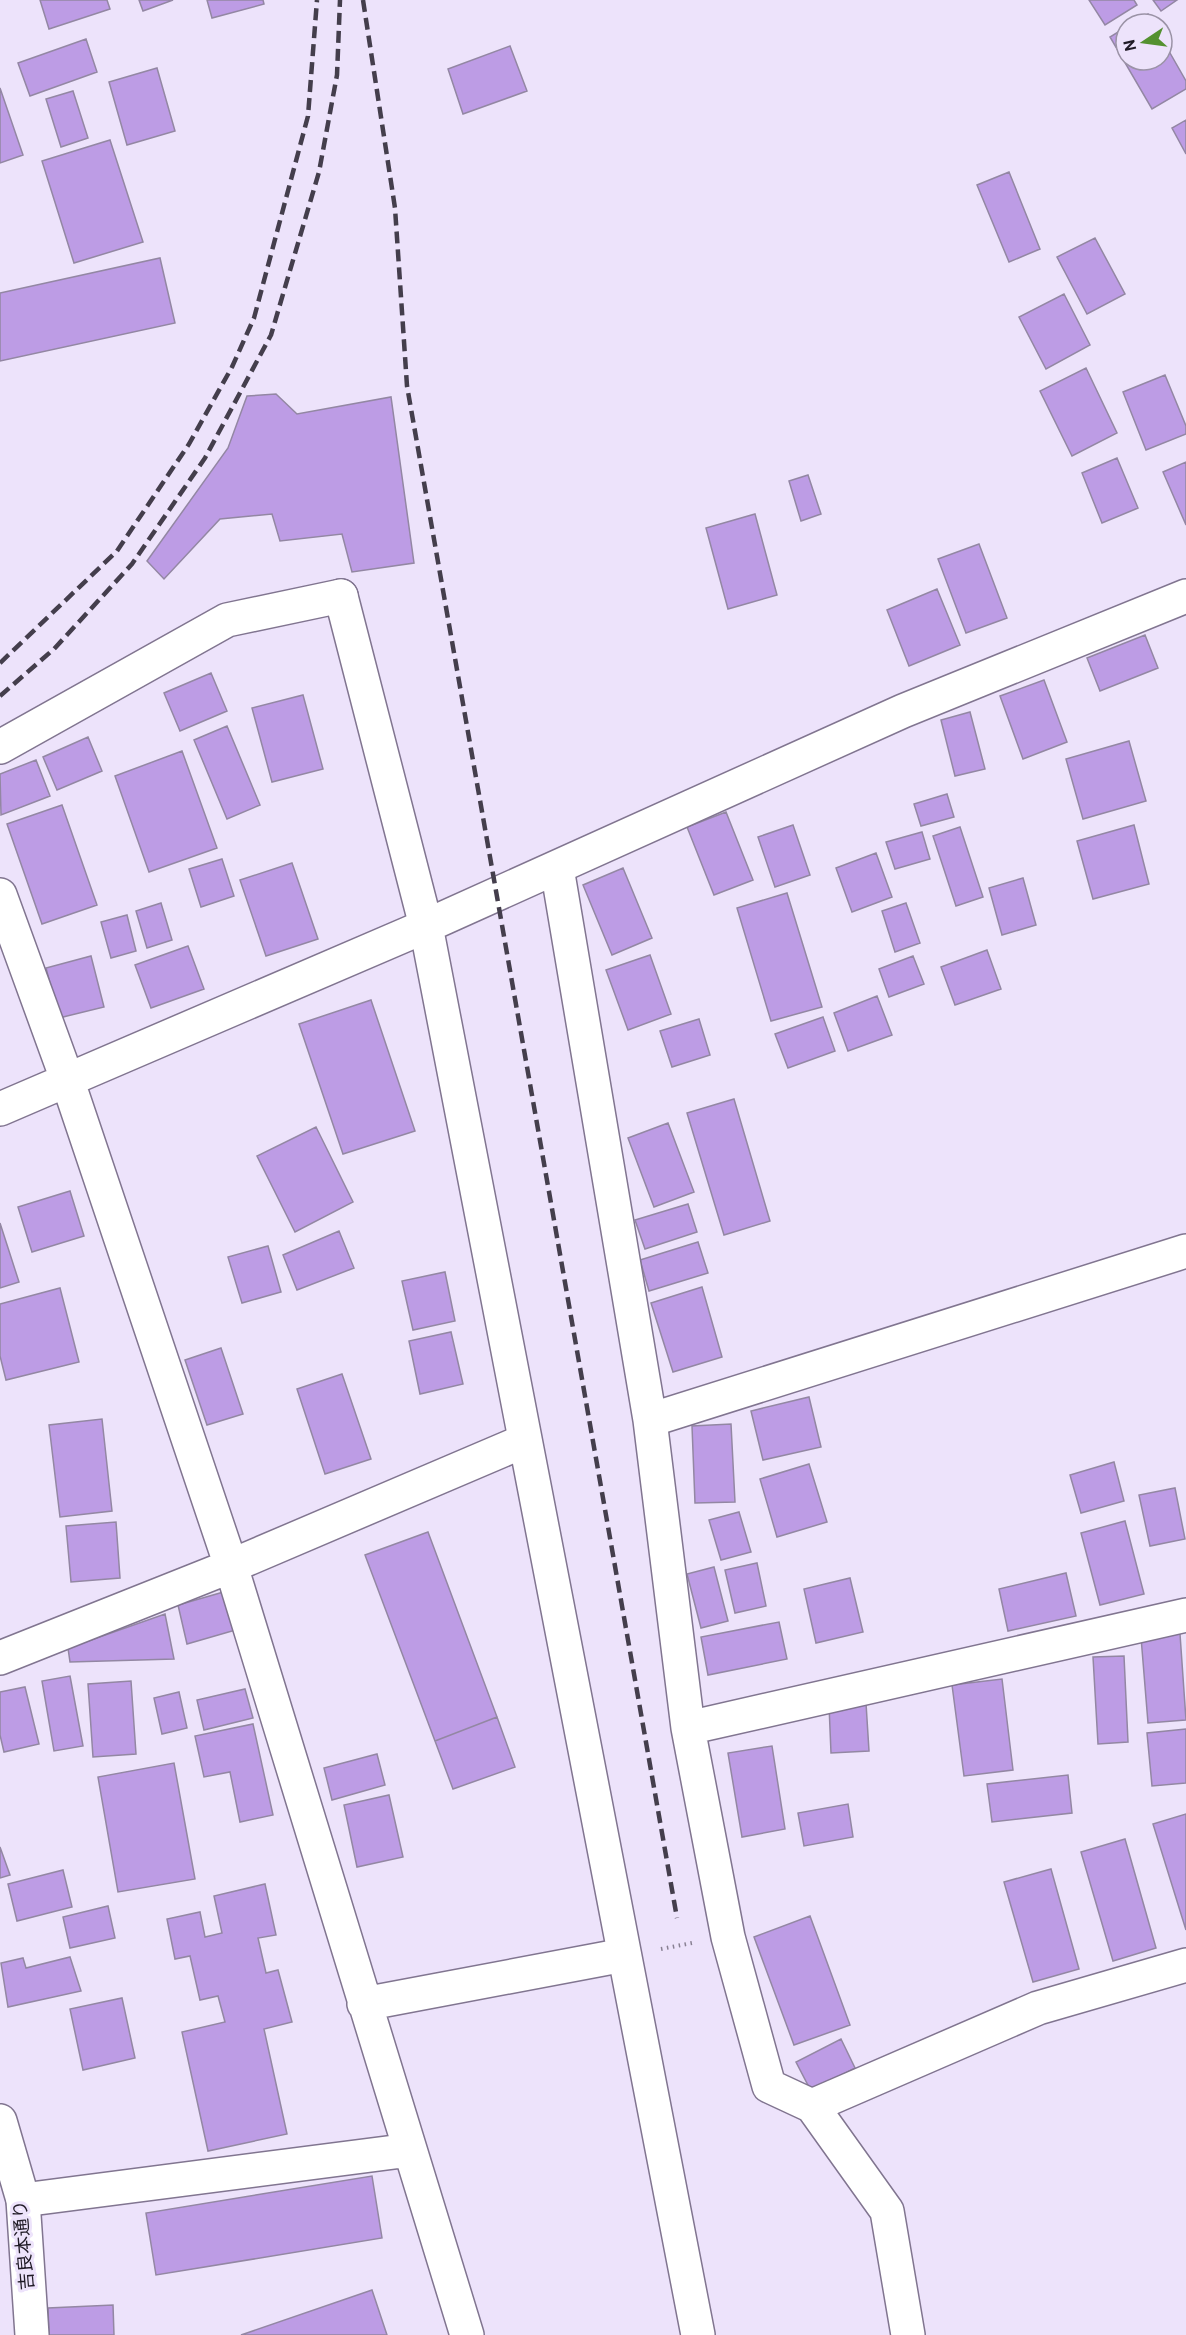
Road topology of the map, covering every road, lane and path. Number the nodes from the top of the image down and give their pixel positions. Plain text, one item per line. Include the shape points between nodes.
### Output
1 (1186, 596) edge
2 (0, 747) edge
3 (557, 868) junction
4 (0, 895) edge
5 (426, 926) junction
6 (67, 1079) junction
7 (0, 1108) edge
8 (1186, 1251) edge
9 (650, 1420) junction
10 (524, 1441) junction
11 (231, 1566) junction
12 (1186, 1615) edge
13 (0, 1658) edge
14 (688, 1728) junction
15 (728, 1937) junction
16 (624, 1955) junction
17 (1186, 1965) edge
18 (364, 2004) junction
19 (812, 2106) junction
20 (0, 2121) edge
21 (410, 2150) junction
22 (23, 2200) junction
23 (32, 2335) edge
24 (467, 2335) edge
25 (698, 2335) edge
26 (908, 2335) edge

1 - 3 main road via 903,711
2 - 5 main road via 227,620 341,597
3 - 5 main road
3 - 9 main road
4 - 6 main road
5 - 6 main road
5 - 10 main road
6 - 7 main road
6 - 11 main road
8 - 9 main road
9 - 14 main road
10 - 11 main road
10 - 16 main road
11 - 13 main road
11 - 18 main road
12 - 14 main road
14 - 15 main road
15 - 16 path
15 - 19 main road via 769,2086
16 - 18 main road
16 - 25 main road
17 - 19 main road via 1038,2008
18 - 21 main road
19 - 26 main road via 887,2211
20 - 22 main road, 吉良本通り
21 - 22 main road
21 - 24 main road
22 - 23 main road, 吉良本通り

